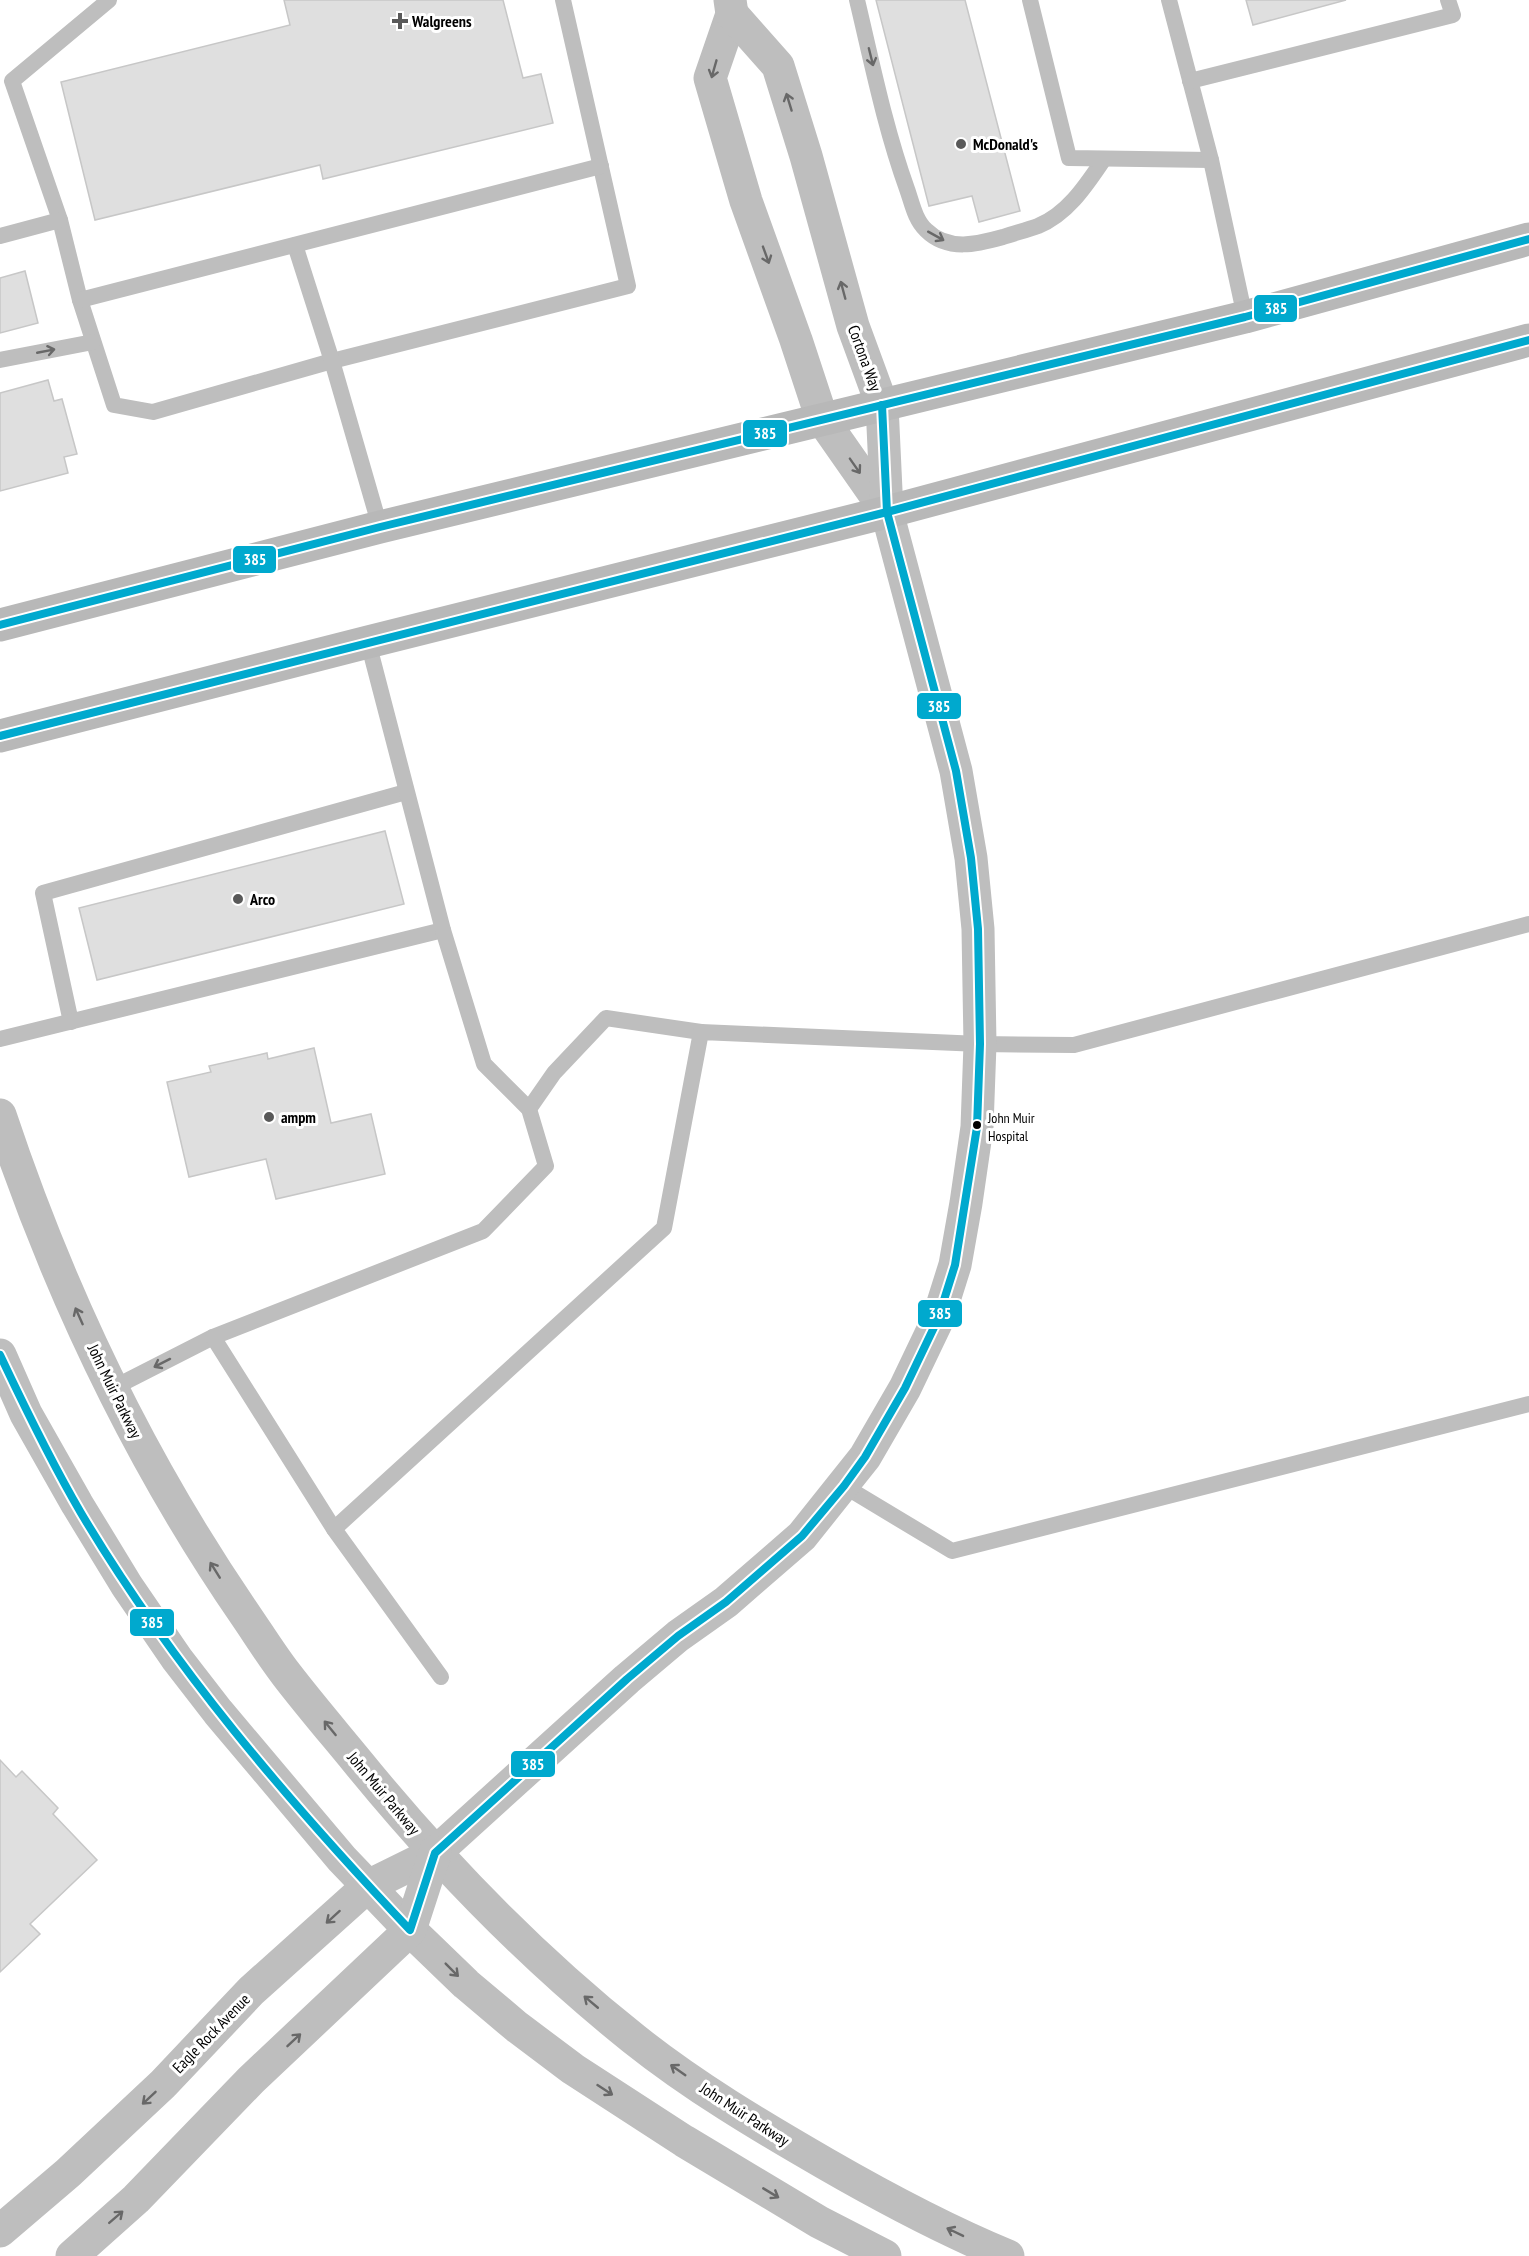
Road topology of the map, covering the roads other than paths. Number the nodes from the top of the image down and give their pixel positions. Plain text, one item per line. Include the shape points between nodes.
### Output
1 (109, 0) edge
2 (563, 0) edge
3 (857, 0) edge
4 (1030, 0) edge
5 (1169, 0) edge
6 (1448, 0) edge
7 (731, 7) edge
8 (6, 81) edge
9 (1190, 81) junction
10 (1104, 159) junction
11 (1211, 160) junction
12 (601, 166) junction
13 (60, 220) junction
14 (0, 236) edge
15 (1529, 238) edge
16 (295, 245) junction
17 (80, 300) junction
18 (1245, 317) junction
19 (1529, 340) edge
20 (93, 342) junction
21 (0, 360) edge
22 (332, 361) junction
23 (882, 405) junction
24 (822, 419) junction
25 (888, 512) junction
26 (380, 526) junction
27 (0, 625) edge
28 (368, 642) junction
29 (0, 736) edge
30 (406, 792) junction
31 (1529, 924) edge
32 (443, 930) junction
33 (70, 1022) junction
34 (701, 1032) junction
35 (0, 1039) edge
36 (980, 1044) junction
37 (529, 1108) junction
38 (0, 1115) edge
39 (213, 1337) junction
40 (0, 1355) edge
41 (111, 1389) junction
42 (1529, 1404) edge
43 (844, 1486) junction
44 (334, 1529) junction
45 (441, 1677) dead end
46 (435, 1853) junction
47 (368, 1886) junction
48 (410, 1930) junction
49 (0, 2231) edge
50 (72, 2256) edge
51 (885, 2256) edge
52 (1008, 2256) edge

1 - 8 lane
2 - 12 lane
3 -> 10 lane via 895,157 918,221 927,232 959,246 1040,225 1084,190
4 - 10 lane via 1069,158
5 - 9 lane
6 - 9 lane via 1453,15
23 -> 7 street, Cortona Way via 853,326 778,66
7 -> 24 street, Cortona Way via 711,78 746,201
8 - 13 lane
9 - 11 lane
10 - 11 lane
11 - 18 lane
12 - 16 lane
12 - 22 lane via 628,286
13 - 14 lane
13 - 17 lane
15 - 18 main road
16 - 17 lane
16 - 22 lane
17 - 20 lane
18 - 23 main road
19 - 25 main road
21 -> 20 lane
20 - 22 lane via 114,405 153,412
22 - 26 lane
23 - 24 main road
23 - 25 street, Cortona Way
24 -> 25 street, Cortona Way
24 - 26 main road
25 - 28 main road
25 - 36 street, Eagle Rock Avenue via 956,771 978,929
26 - 27 main road
28 - 29 main road
28 - 30 lane
30 - 32 lane
30 - 33 lane via 44,893
31 - 36 lane via 1074,1045
32 - 33 lane
32 - 37 lane via 484,1064
33 - 35 lane
34 - 36 lane
34 - 37 lane via 606,1018 554,1073
34 - 44 lane via 664,1228
36 - 43 street, Eagle Rock Avenue via 977,1127 955,1265 938,1318 905,1388 866,1457
37 - 39 lane via 546,1166 483,1231
41 -> 38 street, John Muir Parkway via 59,1270
39 -> 41 lane
39 - 44 lane
40 - 47 street via 26,1414 158,1632 218,1712
46 -> 41 street, John Muir Parkway via 285,1672 218,1577 167,1494
42 - 43 lane via 952,1551
43 - 46 street, Eagle Rock Avenue via 795,1543 726,1602 678,1636
44 - 45 lane
46 - 47 street, Eagle Rock Avenue
46 - 48 street, Eagle Rock Avenue
52 -> 46 street, John Muir Parkway via 882,2196 782,2139 702,2087 636,2040 573,1987 512,1932
47 - 48 street
47 -> 49 street, Eagle Rock Avenue via 251,1991 163,2084
50 -> 48 street, Eagle Rock Avenue via 136,2199 251,2080
48 -> 51 street via 474,1991 573,2069 819,2222

